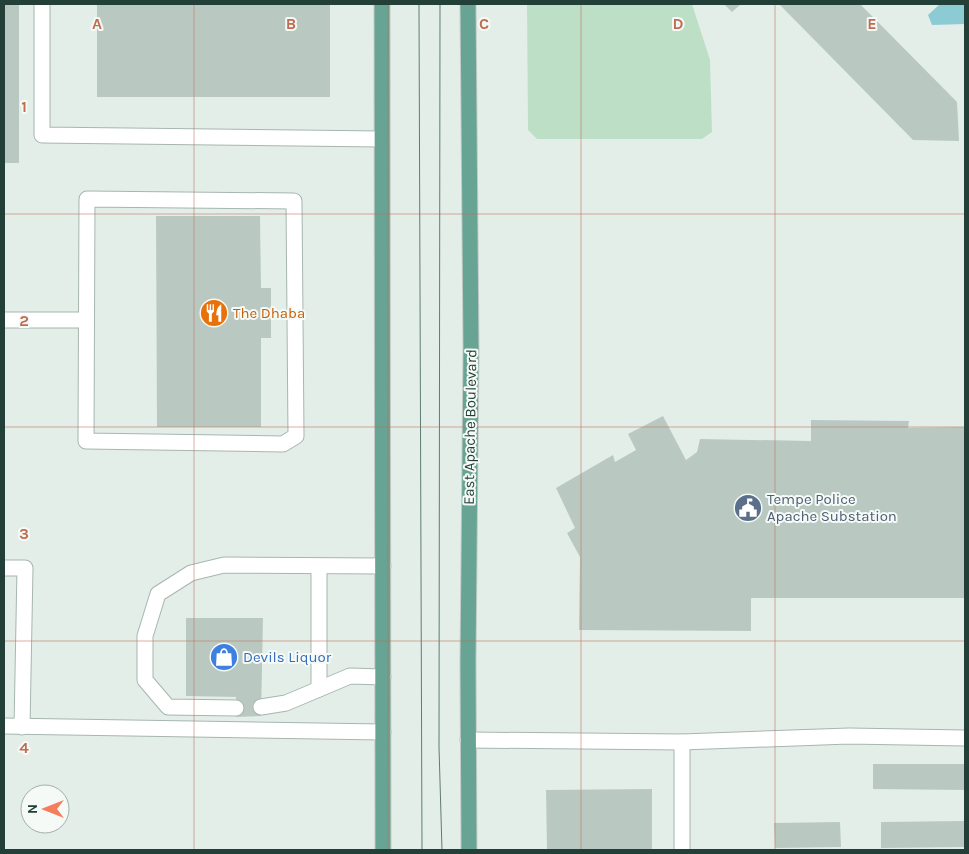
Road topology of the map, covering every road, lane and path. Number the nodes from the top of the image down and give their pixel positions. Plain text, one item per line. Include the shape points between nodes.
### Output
1 (42, 4) edge
2 (382, 4) edge
3 (468, 4) edge
4 (381, 138) junction
5 (4, 320) edge
6 (86, 320) junction
7 (319, 566) junction
8 (383, 566) junction
9 (4, 568) edge
10 (383, 677) junction
11 (319, 689) junction
12 (262, 707) dead end
13 (236, 708) dead end
14 (4, 726) edge
15 (22, 727) junction
16 (383, 732) junction
17 (965, 738) edge
18 (468, 740) junction
19 (682, 742) junction
20 (383, 850) edge
21 (469, 850) edge
22 (682, 850) edge

1 - 4 lane via 42,134
2 - 4 main road
3 - 18 main road, East Apache Boulevard via 471,349
4 - 8 main road
5 - 6 lane
6 - 6 lane via 87,199 294,201 296,436 283,444 86,441
7 - 8 lane
7 - 11 lane
7 - 13 lane via 224,565 191,573 158,594 145,636 145,680 168,706
8 - 10 main road
9 - 15 lane via 25,568
10 - 11 lane via 350,676
10 - 16 main road
11 - 12 lane via 286,703
14 - 15 lane
15 - 16 lane
16 - 20 main road
17 - 19 lane via 849,736
18 - 19 lane
18 - 21 main road, East Apache Boulevard
19 - 22 lane

